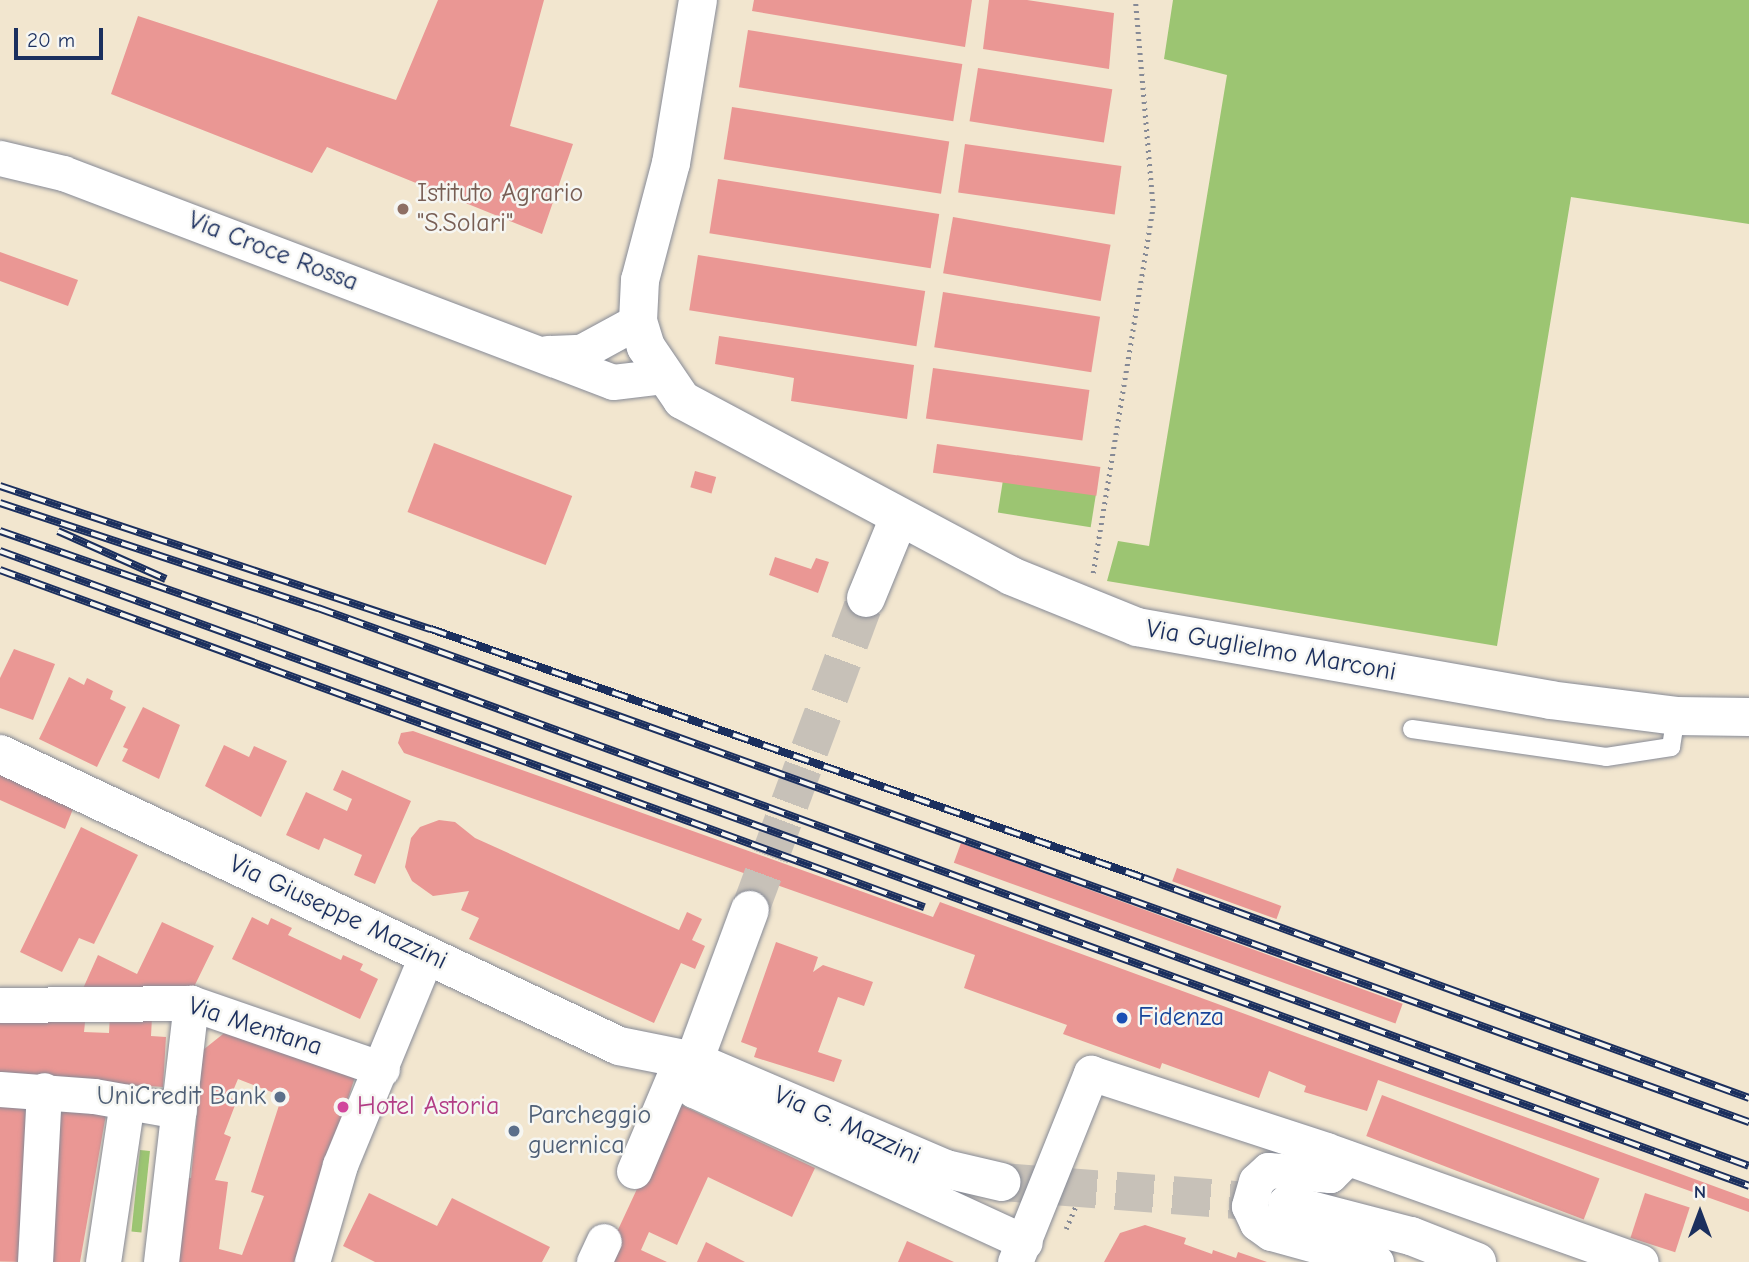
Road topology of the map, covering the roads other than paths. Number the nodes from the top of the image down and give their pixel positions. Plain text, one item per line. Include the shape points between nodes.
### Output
1 (698, 0) edge
2 (0, 158) edge
3 (638, 321) junction
4 (544, 353) junction
5 (663, 376) junction
6 (898, 520) junction
7 (866, 598) tunnel mouth
8 (1676, 716) junction
9 (1749, 717) edge
10 (1412, 729) dead end
11 (0, 754) edge
12 (750, 910) tunnel mouth
13 (427, 954) junction
14 (191, 1003) junction
15 (0, 1005) edge
16 (687, 1060) junction
17 (382, 1069) junction
18 (0, 1089) edge
19 (44, 1090) junction
20 (127, 1102) junction
21 (179, 1111) junction
22 (1334, 1161) junction
23 (634, 1171) dead end
24 (1002, 1182) tunnel mouth
25 (1287, 1204) tunnel mouth
26 (1020, 1252) edge
27 (35, 1262) edge
28 (103, 1262) edge
29 (161, 1262) edge
30 (312, 1262) edge
31 (1376, 1262) edge
32 (1477, 1262) edge
33 (1588, 1262) edge
34 (1641, 1262) edge

1 - 3 street via 671,163 640,281
2 - 4 street, Via Croce Rossa via 63,173
3 - 4 street via 581,352
3 - 5 street, Via Guglielmo Marconi
4 - 5 street, Via Croce Rossa via 613,382
5 - 6 street, Via Guglielmo Marconi via 682,400
6 - 7 street
6 - 8 street, Via Guglielmo Marconi via 1087,609 1137,627 1288,656
8 - 9 street, Via Guglielmo Marconi
8 - 10 lane via 1671,747 1606,757
11 - 13 street, Via Giuseppe Mazzini
12 - 16 street
13 - 16 street, Via Giuseppe Mazzini via 619,1046
13 - 17 street
14 - 15 street, Via Mentana
14 - 17 street, Via Mentana
14 - 21 street
16 - 23 street
16 - 24 street, Via G. Mazzini via 946,1169
16 - 26 street via 694,1090
17 - 30 street via 340,1165
18 - 19 street
19 - 20 street
19 - 27 street
20 - 21 street
20 - 28 street
21 - 29 street
22 - 26 street via 1091,1073
22 - 31 street via 1268,1170 1256,1181 1249,1206 1257,1223 1271,1233
22 - 33 street
22 - 34 street
25 - 32 street via 1411,1236

